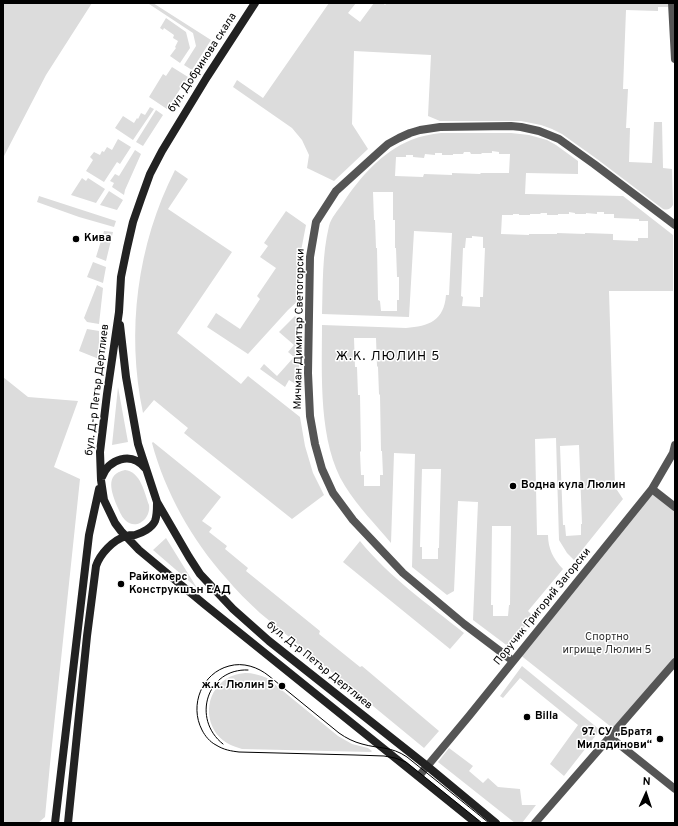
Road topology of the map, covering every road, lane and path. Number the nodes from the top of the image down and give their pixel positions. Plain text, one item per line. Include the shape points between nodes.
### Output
1 (256, 3) edge
2 (672, 3) edge
3 (675, 59) edge
4 (170, 136) joint
5 (675, 225) edge
6 (119, 312) junction
7 (675, 445) edge
8 (147, 471) junction
9 (101, 480) junction
10 (652, 489) junction
11 (157, 502) junction
12 (675, 507) edge
13 (126, 536) junction
14 (513, 661) junction
15 (675, 662) edge
16 (610, 737) junction
17 (427, 766) junction
18 (419, 776) junction
19 (675, 789) edge
20 (55, 823) edge
21 (68, 823) edge
22 (476, 823) edge
23 (496, 823) edge
24 (535, 823) edge

1 - 4 main road, бул. Добринова скала
2 - 3 street
4 - 6 main road, бул. Д-р Петър Дертлиев via 150,174 133,222 121,277
5 - 14 street, Мичман Димитър Светогорски via 559,139 540,131 511,126 430,128 399,138 388,144 336,191 316,222 310,257 308,373 310,416 322,469 333,493 402,574
6 - 8 main road, бул. Д-р Петър Дертлиев via 134,424
6 - 9 main road, бул. Д-р Петър Дертлиев via 100,452
7 - 10 street, Поручик Григорий Загорски
8 - 9 main road via 132,460 119,460 108,466
8 - 11 main road, бул. Д-р Петър Дертлиев
9 - 13 main road, бул. Д-р Петър Дертлиев via 104,500 115,523
9 - 20 main road via 89,535
10 - 12 street
10 - 14 street, Поручик Григорий Загорски
11 - 13 main road, бул. Д-р Петър Дертлиев via 153,525 142,533
11 - 17 main road, бул. Д-р Петър Дертлиев via 188,557 224,600 269,642
13 - 18 main road, бул. Д-р Петър Дертлиев via 198,600
13 - 21 main road via 102,554 96,566
14 - 17 street, Поручик Григорий Загорски
15 - 16 street
16 - 19 street
16 - 24 street
17 - 18 street, Поручик Григорий Загорски
17 - 23 main road, бул. Д-р Петър Дертлиев
18 - 22 main road, бул. Д-р Петър Дертлиев

